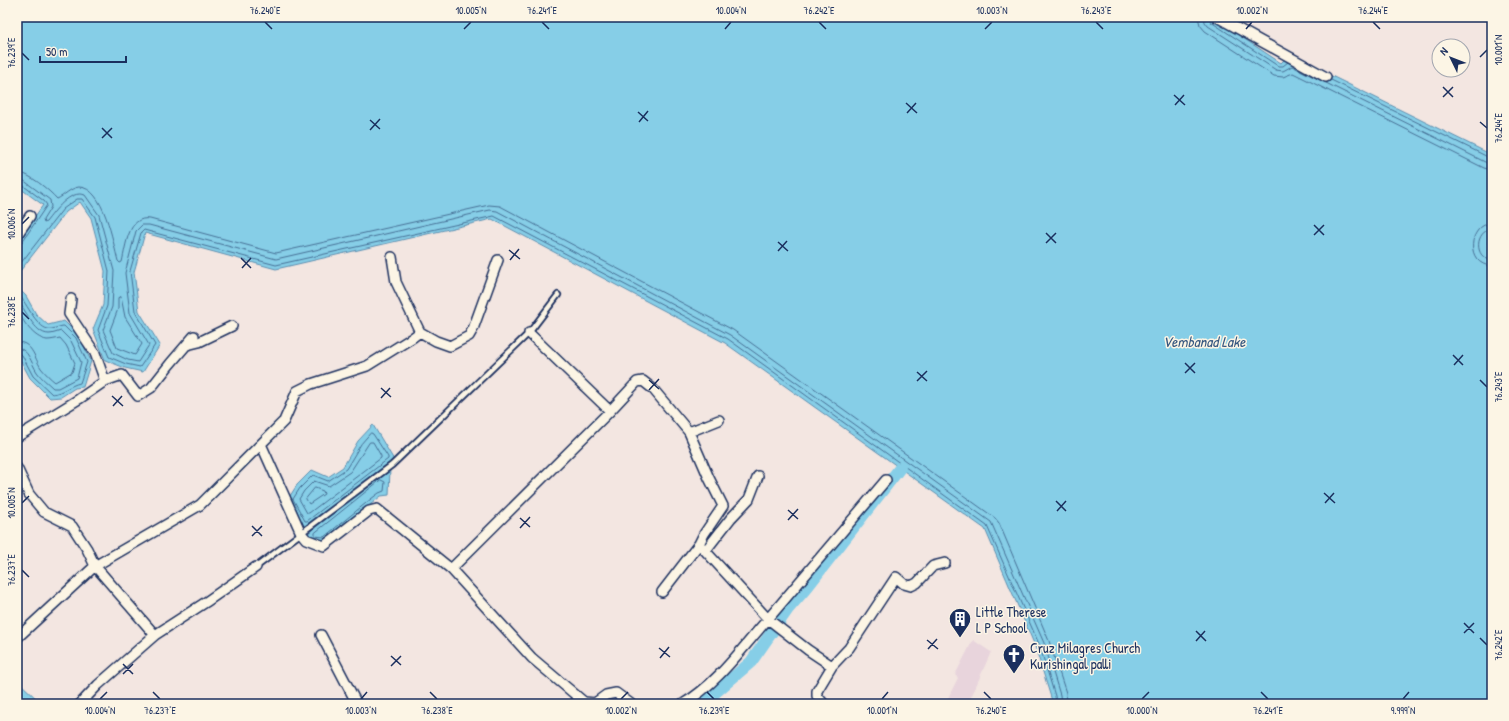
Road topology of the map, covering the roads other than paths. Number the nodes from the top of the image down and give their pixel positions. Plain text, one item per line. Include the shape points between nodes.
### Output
1 (1217, 17) edge
2 (1326, 77) dead end
3 (30, 216) dead end
4 (17, 235) edge
5 (392, 258) dead end
6 (498, 260) dead end
7 (558, 295) dead end
8 (71, 299) dead end
9 (232, 326) dead end
10 (420, 332) junction
11 (529, 333) junction
12 (194, 336) dead end
13 (187, 345) junction
14 (105, 381) junction
15 (610, 411) junction
16 (719, 420) dead end
17 (689, 432) junction
18 (17, 437) edge
19 (261, 444) junction
20 (17, 468) edge
21 (758, 476) dead end
22 (886, 480) dead end
23 (301, 534) junction
24 (703, 547) junction
25 (945, 563) dead end
26 (95, 566) junction
27 (256, 567) joint
28 (451, 569) junction
29 (662, 592) dead end
30 (770, 620) junction
31 (155, 635) junction
32 (321, 635) dead end
33 (17, 638) edge
34 (832, 666) junction
35 (80, 704) edge
36 (357, 704) edge
37 (631, 704) edge
38 (683, 704) edge
39 (824, 704) edge

1 - 2 street
3 - 4 street
5 - 10 street via 396,282
6 - 10 street via 469,336 450,346
7 - 11 lane
8 - 14 street via 69,314 95,353
9 - 13 street
10 - 19 street via 367,366 311,384 297,392 284,421
11 - 15 street
11 - 23 lane via 392,465
12 - 13 street
13 - 14 street via 151,388 138,396 122,375
14 - 18 street
15 - 17 street via 637,382 643,381 653,389
15 - 28 street
16 - 17 street
17 - 24 street via 722,506 704,534
19 - 23 street
19 - 26 street via 200,505
20 - 26 street via 29,494 44,512 72,526
21 - 24 street via 749,499
22 - 30 street
23 - 27 lane
23 - 28 street via 306,539 324,546 369,511 377,509
24 - 29 street
24 - 30 street
25 - 34 street via 934,566 918,583 911,586 904,584 896,576 849,648
26 - 31 street
26 - 33 street
27 - 31 street
28 - 37 street via 532,658 584,702 595,703 606,695 616,693
30 - 34 street
30 - 38 street via 719,674
31 - 35 street
32 - 36 street
34 - 39 street via 817,691 817,696

